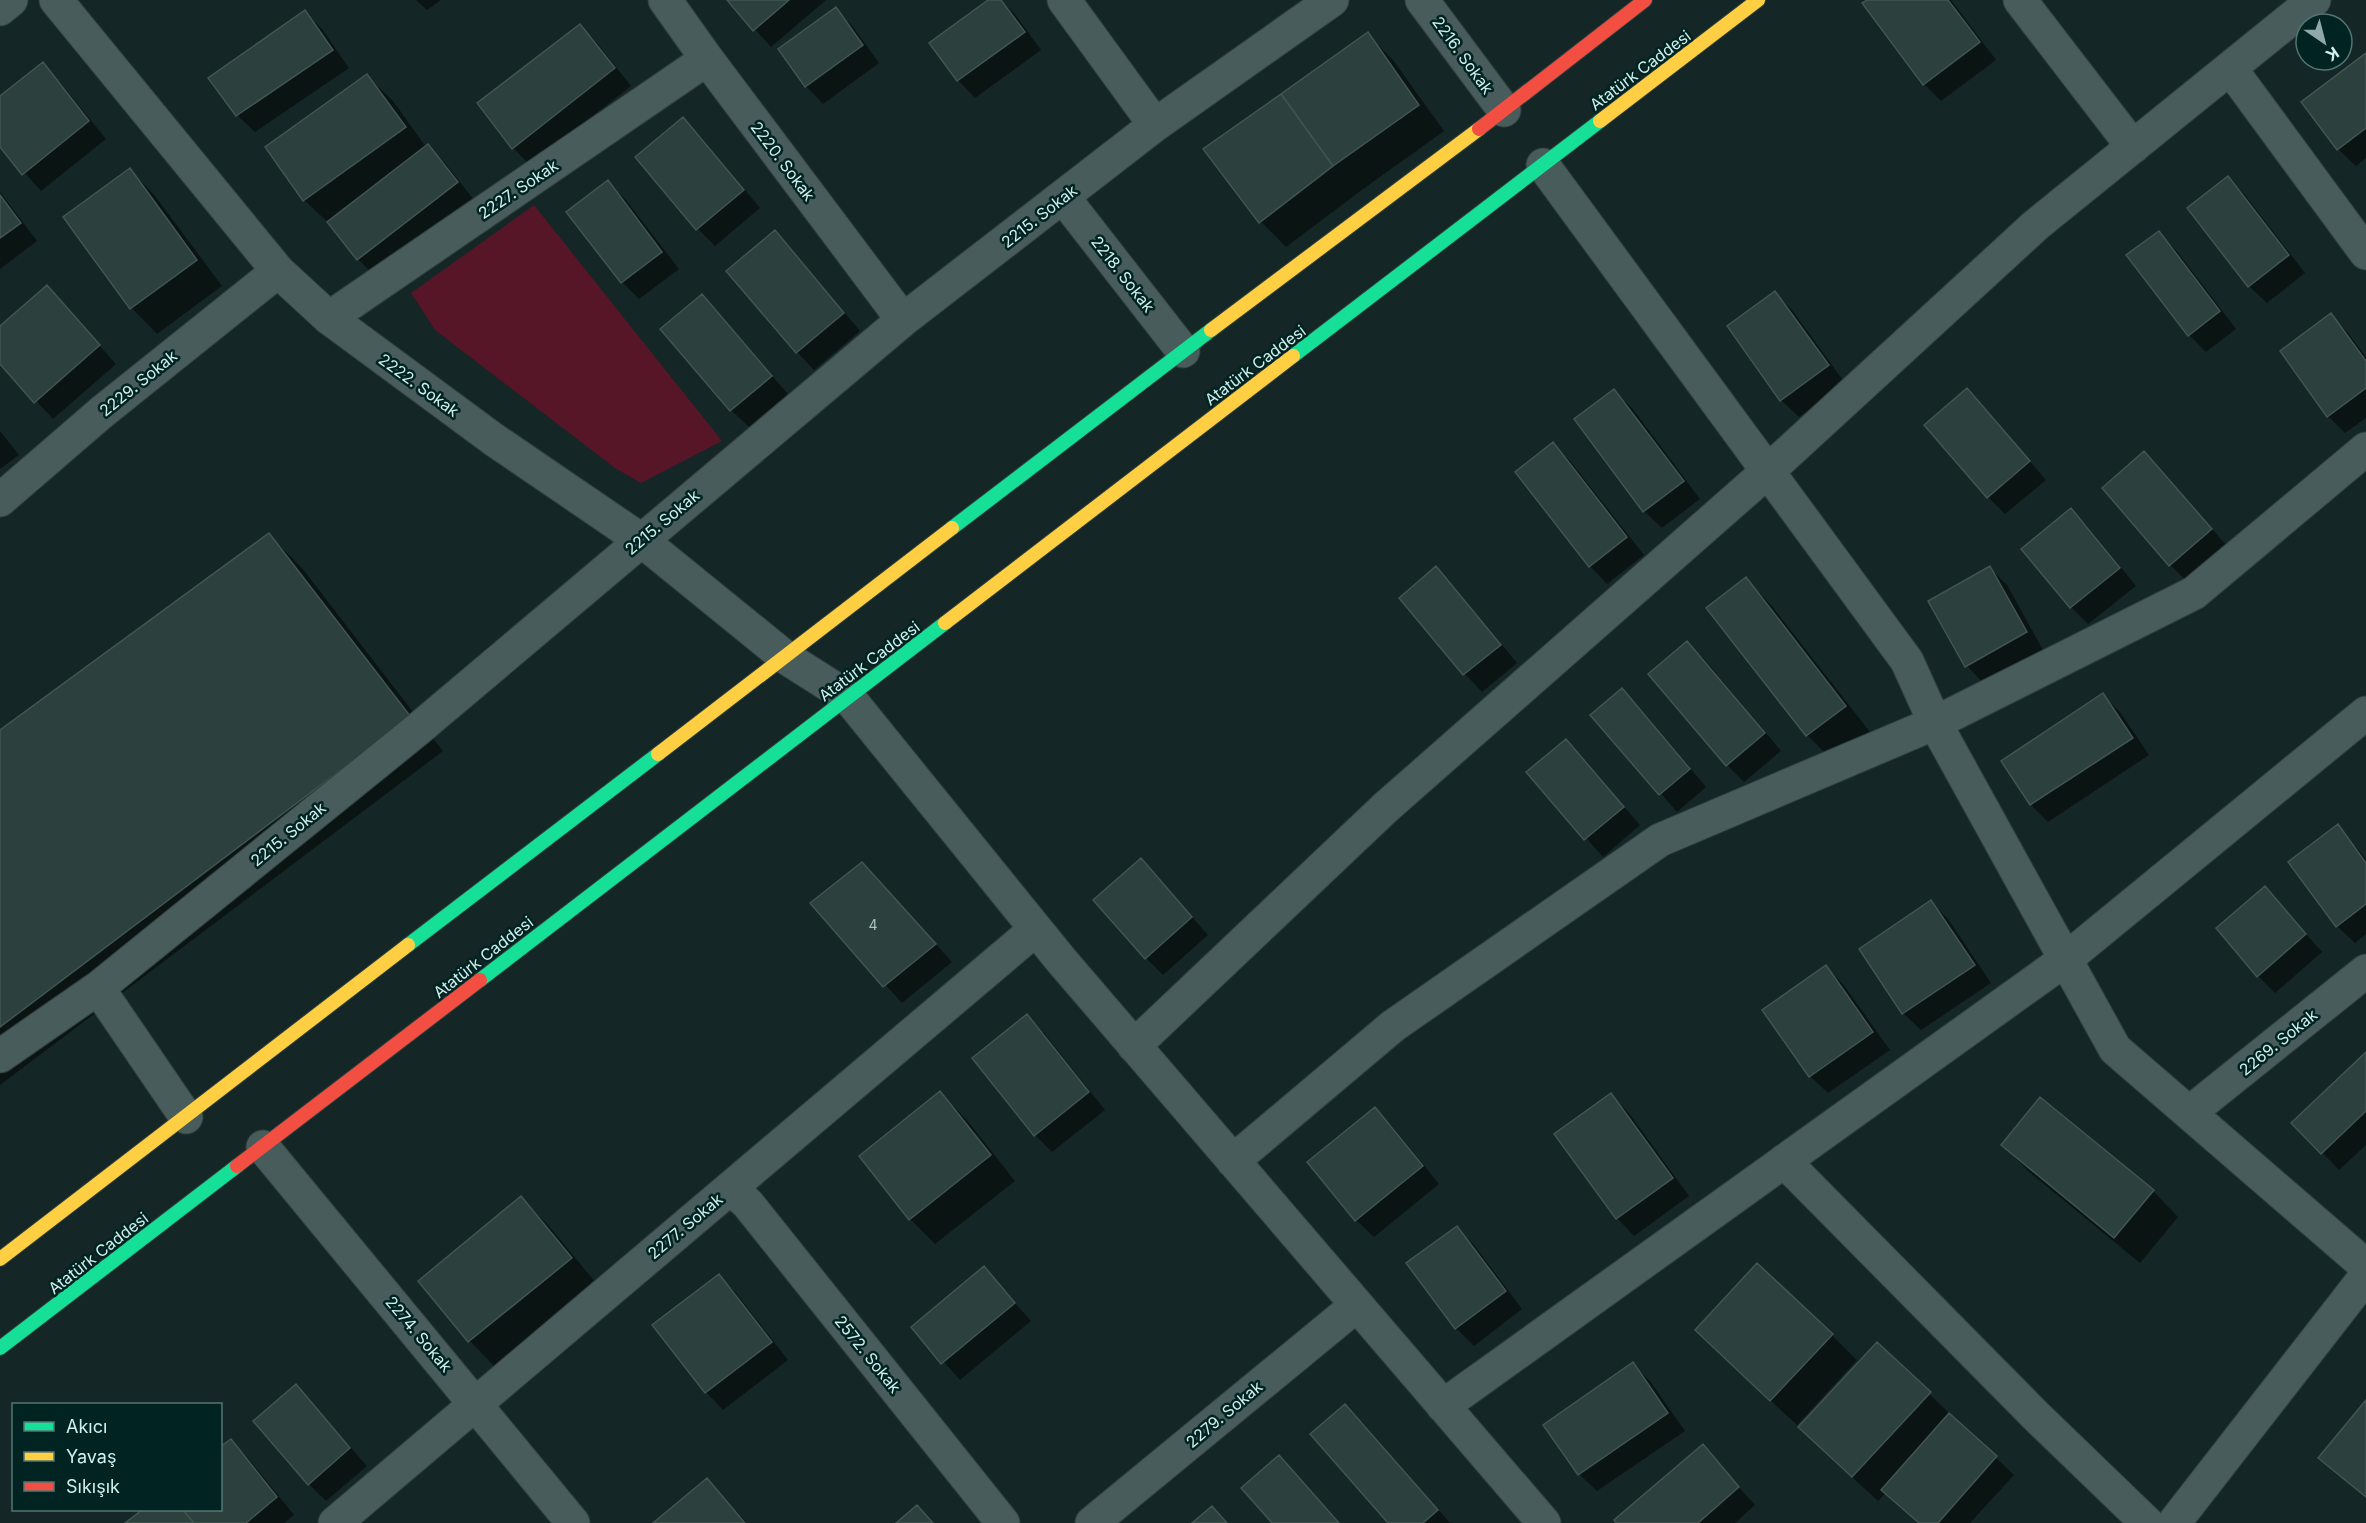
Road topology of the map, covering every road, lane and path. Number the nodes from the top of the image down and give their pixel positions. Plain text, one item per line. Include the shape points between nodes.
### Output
1 (11, 0) edge
2 (56, 0) edge
3 (665, 0) edge
4 (1064, 0) edge
5 (1332, 0) edge
6 (1422, 0) edge
7 (1646, 0) edge
8 (1758, 0) edge
9 (2020, 0) edge
10 (2314, 0) edge
11 (0, 9) edge
12 (707, 59) junction
13 (2230, 68) junction
14 (1504, 110) junction
15 (1155, 125) junction
16 (2133, 147) junction
17 (1543, 165) junction
18 (1063, 197) junction
19 (2366, 254) edge
20 (278, 271) junction
21 (329, 318) junction
22 (903, 320) junction
23 (1184, 351) junction
24 (2366, 449) edge
25 (1768, 471) junction
26 (0, 500) edge
27 (641, 540) junction
28 (785, 657) junction
29 (848, 698) junction
30 (2366, 713) edge
31 (1935, 723) junction
32 (1036, 929) junction
33 (2066, 959) junction
34 (2366, 971) edge
35 (98, 988) junction
36 (1134, 1046) junction
37 (0, 1056) edge
38 (2189, 1113) junction
39 (186, 1117) junction
40 (263, 1147) junction
41 (1233, 1161) junction
42 (1784, 1161) junction
43 (731, 1188) junction
44 (0, 1259) edge
45 (2366, 1266) edge
46 (2366, 1276) edge
47 (1357, 1305) junction
48 (0, 1348) edge
49 (476, 1403) junction
50 (1443, 1406) junction
51 (335, 1523) edge
52 (573, 1523) edge
53 (1003, 1523) edge
54 (1092, 1523) edge
55 (1544, 1523) edge
56 (2148, 1523) edge
57 (2174, 1523) edge

1 - 11 street
2 - 20 street, 2222. Sokak
3 - 12 street, 2220. Sokak
4 - 15 street
5 - 15 street, 2215. Sokak
6 - 14 street, 2216. Sokak
7 - 14 main road
8 - 17 main road, Atatürk Caddesi
9 - 16 street
10 - 13 street
12 - 21 street, 2227. Sokak
12 - 22 street, 2220. Sokak
13 - 16 street
13 - 19 street
14 - 23 main road
15 - 18 street, 2215. Sokak
16 - 25 street via 2036,225
17 - 25 street
17 - 29 main road, Atatürk Caddesi
18 - 22 street, 2215. Sokak
18 - 23 street, 2218. Sokak
20 - 21 street, 2222. Sokak
20 - 26 street, 2229. Sokak via 102,412
21 - 27 street, 2222. Sokak via 493,439
22 - 27 street, 2215. Sokak
23 - 28 main road
24 - 31 street via 2194,593
25 - 31 street via 1907,661
25 - 36 street via 1385,808
27 - 28 street, 2222. Sokak
27 - 35 street, 2215. Sokak via 417,730
28 - 29 street, 2222. Sokak
28 - 39 main road
29 - 32 street, 2222. Sokak
29 - 40 main road, Atatürk Caddesi
30 - 33 street
31 - 33 street
31 - 41 street via 1660,840 1393,1026
32 - 36 street, 2222. Sokak
32 - 43 street, 2277. Sokak
33 - 38 street via 2115,1049
33 - 42 street
34 - 38 street, 2269. Sokak
35 - 37 street, 2215. Sokak
35 - 39 street
36 - 41 street, 2222. Sokak
38 - 45 street
39 - 44 main road
40 - 48 main road, Atatürk Caddesi
40 - 49 street, 2274. Sokak
41 - 47 street, 2222. Sokak
42 - 50 street
42 - 56 street via 2036,1416
43 - 49 street, 2277. Sokak
43 - 53 street, 2572. Sokak via 748,1204
46 - 57 street
47 - 50 street, 2222. Sokak
47 - 54 street, 2279. Sokak
49 - 51 street, 2277. Sokak
49 - 52 street, 2274. Sokak
50 - 55 street, 2222. Sokak

